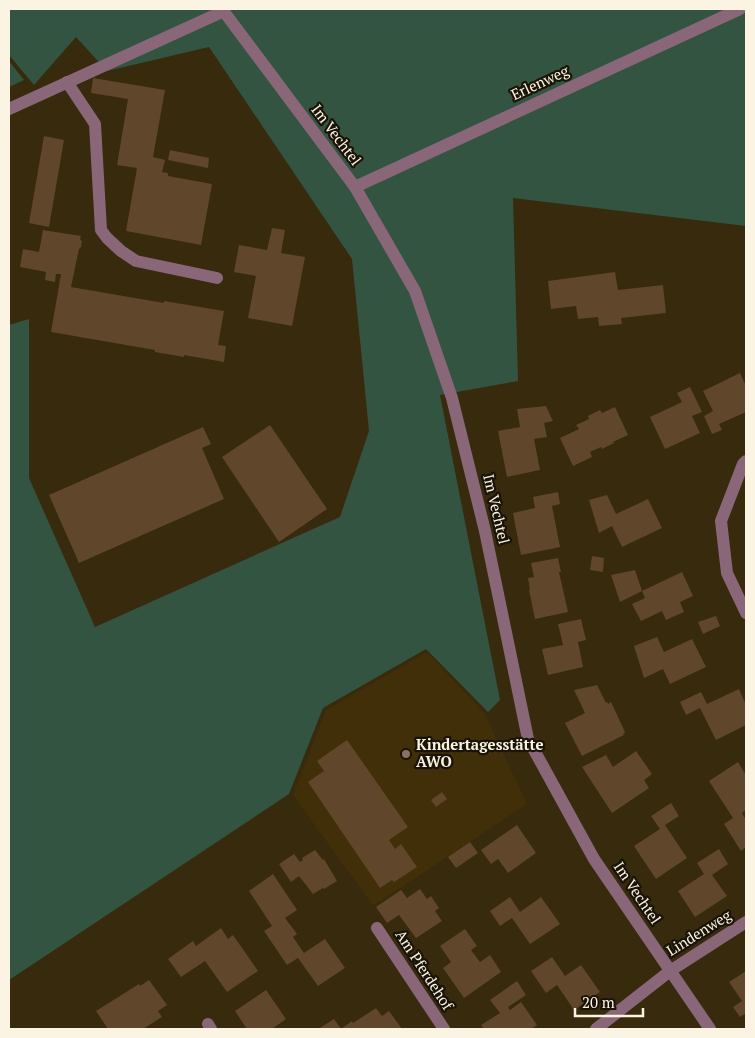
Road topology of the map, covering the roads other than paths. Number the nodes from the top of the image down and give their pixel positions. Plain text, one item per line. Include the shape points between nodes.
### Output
1 (740, 9) edge
2 (223, 10) edge
3 (67, 82) junction
4 (9, 109) edge
5 (355, 187) junction
6 (217, 278) dead end
7 (746, 461) edge
8 (746, 613) edge
9 (746, 922) edge
10 (377, 928) dead end
11 (670, 971) junction
12 (444, 1029) edge
13 (596, 1029) edge
14 (710, 1029) edge

1 - 5 street, Erlenweg
2 - 3 street
2 - 5 street, Im Vechtel
3 - 4 street
3 - 6 street via 95,124 102,230 107,238 136,261
5 - 11 street, Im Vechtel via 415,291 452,398 486,531 528,739 594,859
7 - 8 street via 721,521 727,573
9 - 11 street, Lindenweg
10 - 12 street, Am Pferdehof
11 - 13 street
11 - 14 street, Im Vechtel

